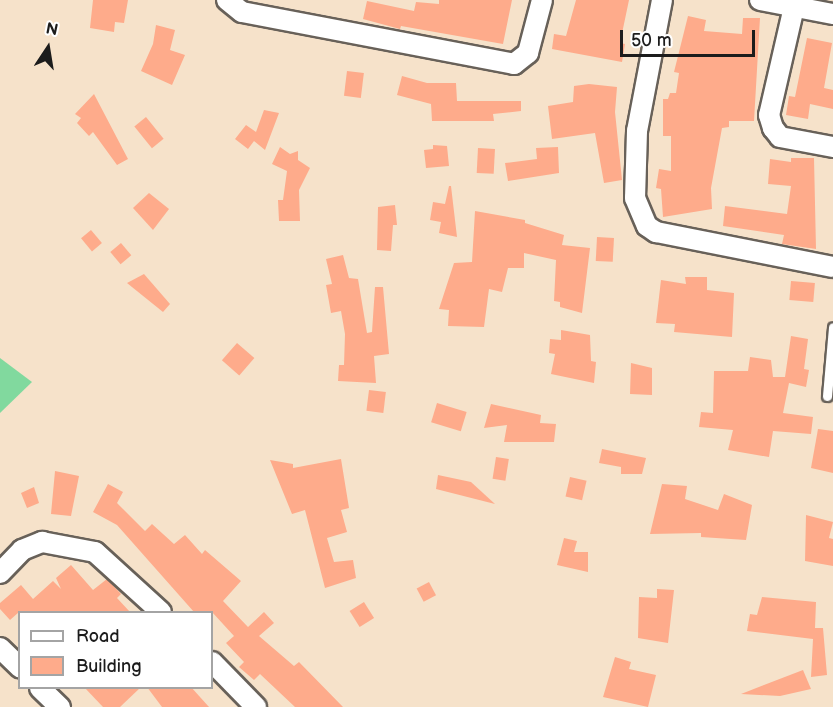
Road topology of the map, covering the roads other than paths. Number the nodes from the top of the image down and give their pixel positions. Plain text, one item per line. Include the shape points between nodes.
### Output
1 (226, 0) edge
2 (542, 0) edge
3 (662, 0) edge
4 (760, 0) edge
5 (794, 7) junction
6 (833, 14) edge
7 (833, 147) edge
8 (833, 267) edge
9 (833, 327) edge
10 (826, 396) dead end
11 (0, 573) edge
12 (160, 611) edge
13 (0, 648) edge
14 (213, 663) edge
15 (18, 665) edge
16 (42, 689) edge
17 (60, 707) edge
18 (256, 707) edge

1 - 2 street via 242,12 514,64 528,53
3 - 8 street via 637,131 635,198 647,226 656,232
4 - 5 street
5 - 6 street
5 - 7 street via 770,115 772,128 789,140
9 - 10 lane
11 - 12 street via 22,550 42,542 95,552
13 - 15 street
14 - 18 street
16 - 17 street

